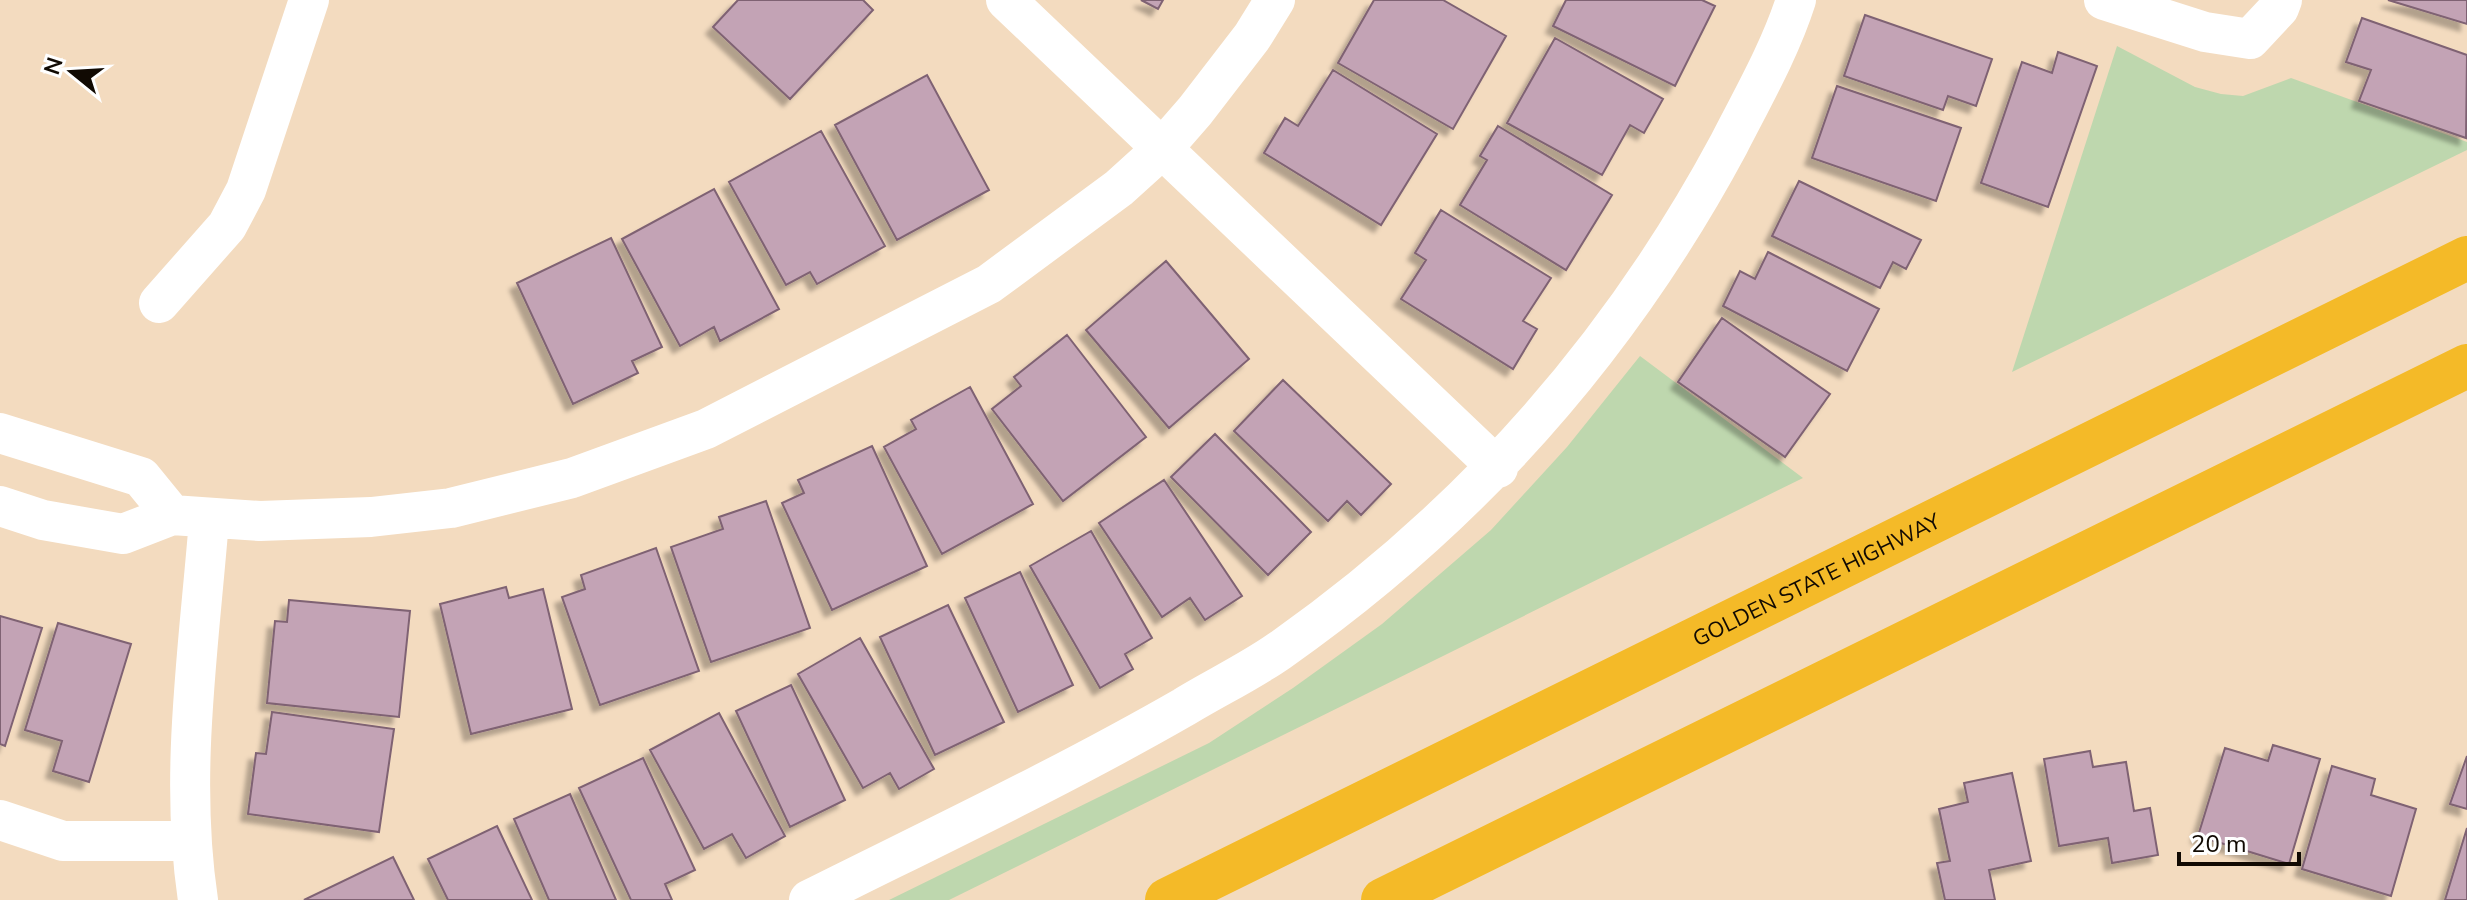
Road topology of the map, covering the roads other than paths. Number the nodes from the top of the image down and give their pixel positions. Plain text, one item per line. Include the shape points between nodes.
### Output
1 (309, 0) edge
2 (1006, 0) edge
3 (1275, 0) edge
4 (1796, 0) edge
5 (2104, 0) edge
6 (2282, 0) edge
7 (1161, 150) junction
8 (2467, 258) edge
9 (159, 303) dead end
10 (2467, 366) edge
11 (3, 443) edge
12 (1498, 468) junction
13 (0, 506) edge
14 (191, 518) junction
15 (0, 820) edge
16 (189, 841) junction
17 (198, 900) edge
18 (809, 900) edge
19 (1167, 900) edge
20 (1383, 900) edge

1 - 9 street via 246,190 227,226
2 - 7 street
3 - 7 street via 1243,50
4 - 12 street via 1754,95 1664,256 1556,402
5 - 6 street via 2205,32 2250,39
7 - 12 street
7 - 14 street via 1119,188 989,284 706,429 572,478 451,508 371,517
8 - 19 highway, GOLDEN STATE HIGHWAY
10 - 20 highway
11 - 14 street via 141,477
12 - 18 street via 1418,544 1278,652 1111,749
13 - 14 street via 43,520 123,534
14 - 16 street
15 - 16 street via 63,841
16 - 17 street

